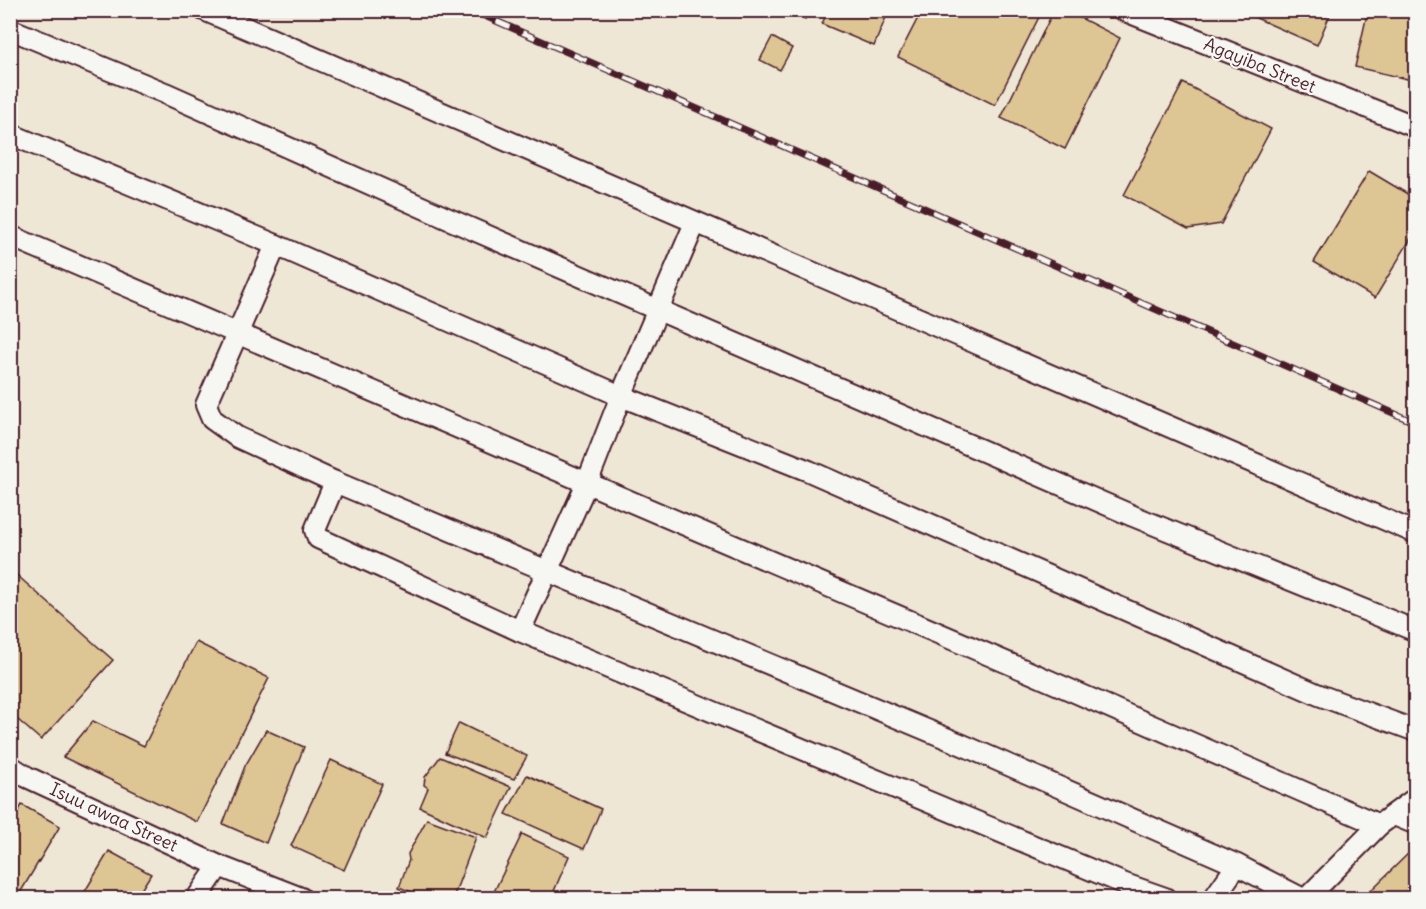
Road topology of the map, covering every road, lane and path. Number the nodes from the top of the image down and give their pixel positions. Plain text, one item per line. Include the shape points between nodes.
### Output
1 (204, 10) edge
2 (1123, 10) edge
3 (10, 29) edge
4 (1416, 127) edge
5 (10, 134) edge
6 (695, 223) junction
7 (10, 236) edge
8 (276, 245) junction
9 (660, 309) junction
10 (237, 333) junction
11 (621, 396) junction
12 (335, 482) junction
13 (587, 483) junction
14 (1416, 533) edge
15 (547, 571) junction
16 (520, 631) junction
17 (1416, 631) edge
18 (1416, 731) edge
19 (10, 766) edge
20 (1416, 798) edge
21 (1387, 820) junction
22 (1416, 824) edge
23 (1237, 865) junction
24 (219, 866) junction
25 (196, 898) edge
26 (301, 898) edge
27 (1165, 898) edge
28 (1214, 898) edge
29 (1301, 898) edge
30 (1307, 898) edge

1 - 6 street
2 - 4 street, Agayiba Street
3 - 9 street
5 - 8 street
6 - 9 street
6 - 14 street
7 - 10 street
8 - 10 street
8 - 11 street
9 - 11 street
9 - 17 street via 1133,516
10 - 12 street via 206,405 212,419 237,437
10 - 13 street
11 - 13 street
11 - 18 street via 809,471 1319,695
12 - 15 street
12 - 16 street via 315,530 318,538
13 - 15 street
13 - 21 street
15 - 16 street
15 - 23 street
16 - 27 street
19 - 24 street, Isuu awaa Street
20 - 21 street
21 - 22 street
21 - 30 street
23 - 28 street
23 - 29 street
24 - 25 street
24 - 26 street, Isuu awaa Street

